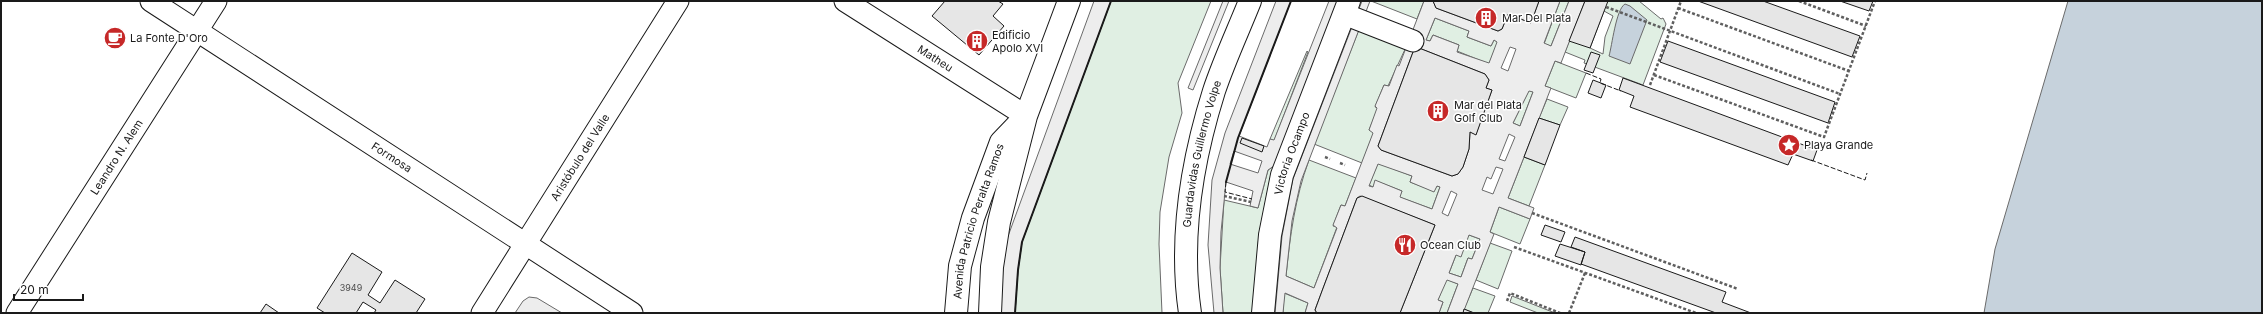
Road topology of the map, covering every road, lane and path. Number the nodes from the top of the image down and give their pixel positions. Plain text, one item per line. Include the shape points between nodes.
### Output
1 (151, 1) edge
2 (216, 1) edge
3 (678, 1) edge
4 (845, 1) edge
5 (1069, 1) edge
6 (1250, 1) edge
7 (1681, 1) edge
8 (1799, 1) edge
9 (1875, 1) edge
10 (1347, 7) edge
11 (1606, 7) dead end
12 (1678, 8) junction
13 (1866, 26) junction
14 (197, 30) junction
15 (1670, 31) junction
16 (1413, 41) dead end
17 (1849, 71) junction
18 (1654, 75) junction
19 (1650, 85) dead end
20 (1840, 94) junction
21 (1026, 116) junction
22 (1325, 157) dead end
23 (1330, 159) dead end
24 (1340, 163) dead end
25 (1345, 165) dead end
26 (1224, 196) dead end
27 (1251, 202) dead end
28 (1532, 213) dead end
29 (525, 244) junction
30 (1514, 247) dead end
31 (1585, 272) junction
32 (959, 276) junction
33 (1738, 289) dead end
34 (1507, 301) dead end
35 (17, 313) edge
36 (482, 313) edge
37 (632, 313) edge
38 (945, 313) edge
39 (956, 313) edge
40 (990, 313) edge
41 (1190, 313) edge
42 (1263, 313) edge
43 (1560, 313) edge
44 (1569, 313) edge
45 (1696, 313) edge

1 - 14 street, Formosa
2 - 14 street, Leandro N. Alem
3 - 29 street, Aristóbulo del Valle
4 - 21 street, Matheu
5 - 21 main road, Avenida Patricio Peralta Ramos
6 - 41 main road, Guardavidas Guillermo Volpe via 1214,90 1192,180 1185,236
7 - 12 path
8 - 13 path
9 - 13 path
10 - 16 street
10 - 42 main road, Victoria Ocampo via 1282,175 1270,235
11 - 15 path
12 - 15 path
12 - 17 path
13 - 17 path
14 - 29 street, Formosa
14 - 35 street, Leandro N. Alem
15 - 18 path
15 - 20 path
17 - 20 path
18 - 19 path
18 - 20 path via 1824,137
21 - 32 main road, Avenida Patricio Peralta Ramos via 1001,142 973,218
21 - 40 main road, Avenida Patricio Peralta Ramos via 999,222 992,268
22 - 23 path
24 - 25 path
26 - 27 path
28 - 33 path
29 - 36 street, Aristóbulo del Valle
29 - 37 street, Formosa
30 - 31 path
31 - 44 path
31 - 45 path
32 - 38 main road
32 - 39 main road, Avenida Patricio Peralta Ramos
34 - 43 path via 1510,293

